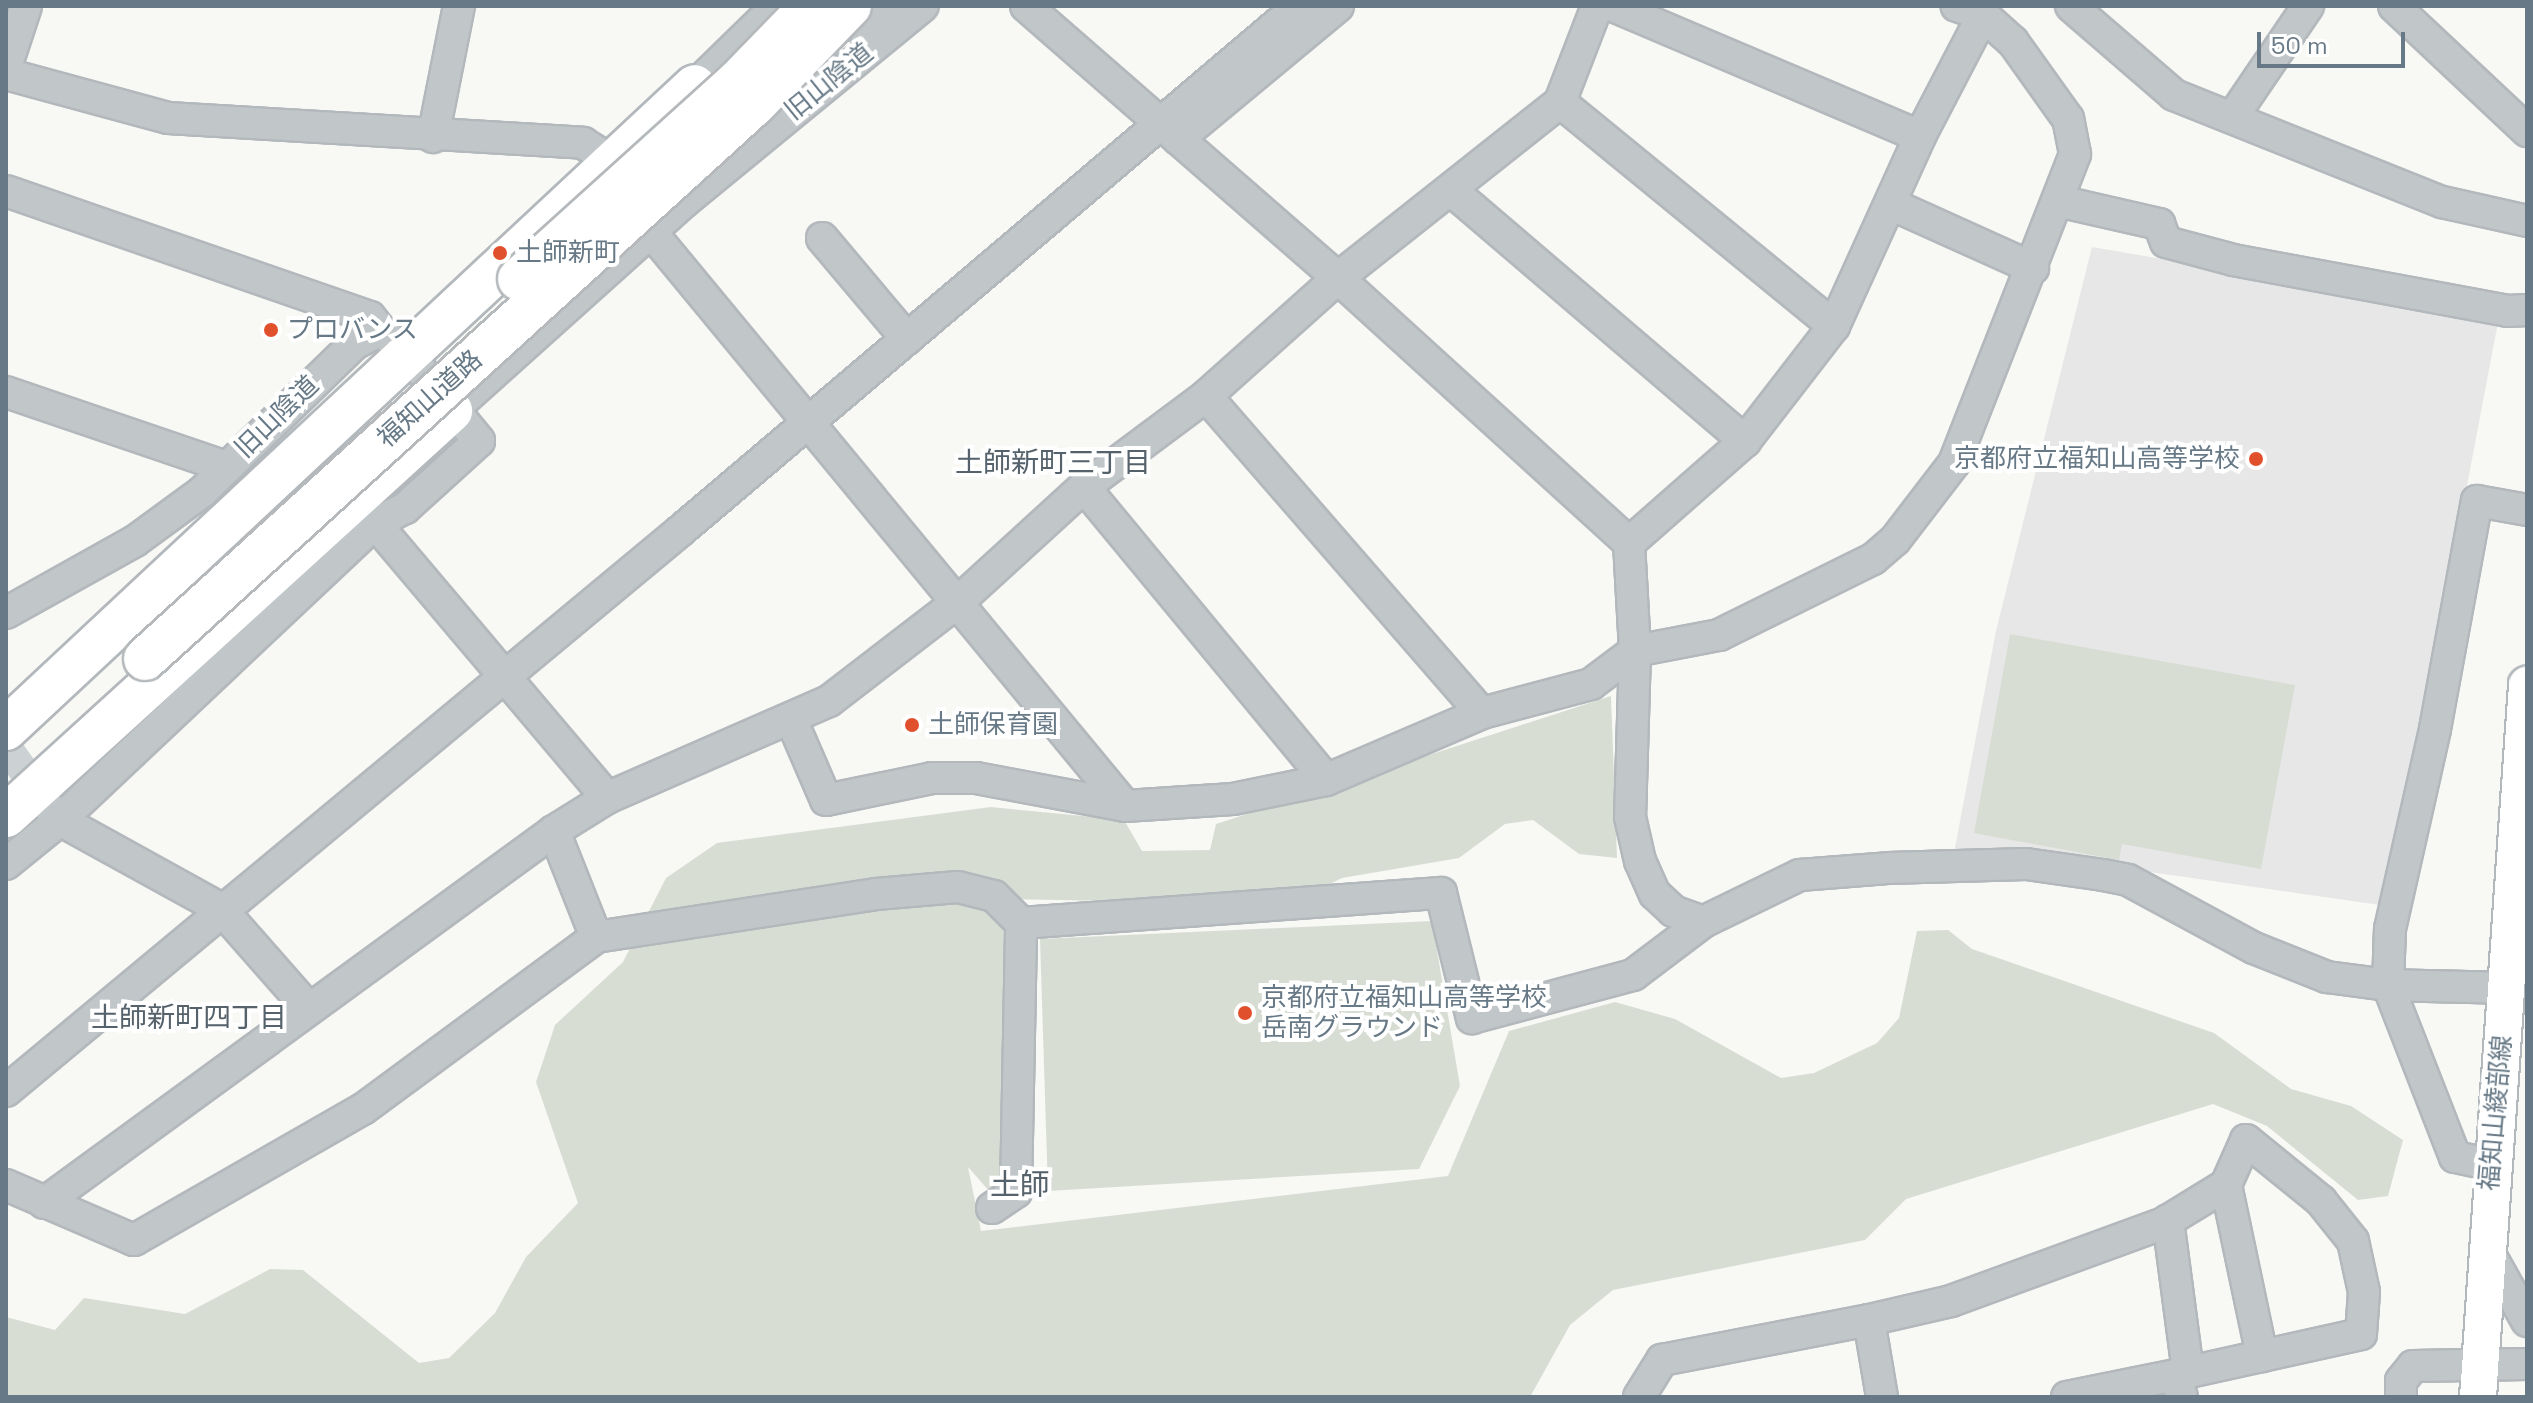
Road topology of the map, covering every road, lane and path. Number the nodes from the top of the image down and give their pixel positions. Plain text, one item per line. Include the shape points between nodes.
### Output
1 (26, 6) edge
2 (459, 6) edge
3 (777, 6) edge
4 (811, 6) edge
5 (850, 6) edge
6 (890, 6) edge
7 (923, 6) edge
8 (1026, 6) edge
9 (1299, 6) edge
10 (1338, 6) edge
11 (1597, 6) edge
12 (1613, 6) edge
13 (2071, 6) edge
14 (2308, 6) edge
15 (2394, 6) edge
16 (1970, 10) edge
17 (6, 67) edge
18 (6, 74) edge
19 (695, 86) junction
20 (1560, 102) junction
21 (2234, 115) junction
22 (1169, 131) junction
23 (2527, 131) edge
24 (1920, 136) junction
25 (433, 137) junction
26 (610, 160) junction
27 (1451, 190) junction
28 (6, 191) edge
29 (2058, 201) junction
30 (1891, 204) junction
31 (2527, 221) edge
32 (651, 232) junction
33 (822, 238) dead end
34 (2033, 268) junction
35 (1338, 278) junction
36 (2527, 310) edge
37 (1834, 326) junction
38 (907, 339) junction
39 (393, 341) junction
40 (6, 392) edge
41 (1206, 396) junction
42 (451, 411) junction
43 (807, 420) junction
44 (1745, 441) junction
45 (226, 467) junction
46 (1084, 487) junction
47 (2527, 510) edge
48 (375, 523) junction
49 (1629, 543) junction
50 (959, 601) junction
51 (6, 613) edge
52 (1635, 651) junction
53 (135, 652) junction
54 (501, 675) junction
55 (2527, 685) edge
56 (1482, 713) junction
57 (791, 719) junction
58 (6, 729) edge
59 (6, 749) edge
60 (1326, 780) junction
61 (6, 789) edge
62 (607, 798) junction
63 (1125, 806) junction
64 (53, 811) junction
65 (6, 816) edge
66 (554, 831) junction
67 (2522, 834) edge
68 (6, 864) edge
69 (221, 909) junction
70 (1703, 922) junction
71 (1021, 923) junction
72 (596, 937) junction
73 (2388, 985) junction
74 (2507, 988) junction
75 (308, 1008) junction
76 (6, 1091) edge
77 (2493, 1165) junction
78 (6, 1185) edge
79 (2226, 1185) junction
80 (44, 1203) junction
81 (992, 1208) dead end
82 (2168, 1220) junction
83 (2489, 1253) junction
84 (1869, 1320) junction
85 (2527, 1321) edge
86 (2262, 1356) junction
87 (2527, 1364) edge
88 (2480, 1380) edge
89 (2182, 1381) edge
90 (2078, 1396) edge
91 (1639, 1397) edge
92 (1882, 1397) edge
93 (2401, 1397) edge

1 - 17 street
2 - 25 street
3 - 19 street
4 - 53 highway, 福知山道路, bridge
5 - 53 highway, 福知山道路, bridge via 756,103
6 - 19 street via 856,24 775,31
7 - 32 street, 旧山陰道
8 - 22 street
9 - 22 street
10 - 22 street
11 - 20 street
12 - 24 street
13 - 21 street via 2174,95
14 - 21 street
15 - 23 street
16 - 24 street
16 - 29 street via 2013,42 2068,119 2075,154
18 - 25 street via 168,118 279,121
19 - 26 highway
20 - 27 street
20 - 37 street
21 - 31 street via 2442,202
22 - 35 street
22 - 38 street
24 - 30 street
25 - 26 street via 583,143
26 - 39 highway
27 - 35 street
27 - 44 street
28 - 39 street via 370,317
29 - 34 street
29 - 36 street via 2159,224 2166,242 2233,260 2508,311
30 - 34 street
30 - 37 street
32 - 42 street, 旧山陰道
32 - 43 street
33 - 38 street
34 - 52 street via 1954,463 1895,540 1873,559 1719,635
35 - 41 street
35 - 49 street
37 - 44 street
38 - 43 street
39 - 42 street
39 - 45 street, 旧山陰道 via 354,344
39 - 58 highway
40 - 45 street
41 - 46 street
41 - 56 street
42 - 48 street via 479,441 405,508
42 - 65 highway
43 - 50 street
43 - 54 street
44 - 49 street
45 - 51 street, 旧山陰道 via 202,492 135,541
46 - 50 street
46 - 60 street
47 - 73 street via 2477,501 2435,729 2390,929
48 - 54 street
48 - 64 street
49 - 52 street
50 - 57 street via 829,701
50 - 63 street
52 - 56 street via 1591,684
52 - 70 street via 1630,817 1640,861 1655,894 1673,911
53 - 59 highway, 福知山道路
53 - 61 highway, 福知山道路
54 - 62 street
54 - 69 street
55 - 67 main road, 福知山綾部線
56 - 60 street
57 - 62 street
57 - 63 street via 807,767 826,800 932,778 976,778
60 - 63 street via 1233,799
62 - 66 street
64 - 68 street
64 - 69 street
66 - 72 street
66 - 75 street
67 - 74 main road, 福知山綾部線
69 - 75 street
69 - 76 street
70 - 71 street via 1633,975 1472,1018 1441,893
70 - 73 street via 1800,875 2026,864 2128,880 2254,948 2327,977
71 - 72 street via 994,896 958,887 876,894
71 - 81 street via 1016,1192
72 - 80 street via 363,1109 162,1228 134,1240
73 - 74 street
73 - 77 street via 2455,1157
74 - 77 main road, 福知山綾部線
75 - 80 street
77 - 83 main road, 福知山綾部線
78 - 80 street
79 - 82 street
79 - 86 street
79 - 86 street via 2246,1140 2321,1201 2353,1241 2364,1292 2361,1334
82 - 84 street via 1951,1301
82 - 89 street
83 - 85 street
83 - 88 main road, 福知山綾部線
84 - 91 street via 1662,1360
84 - 92 street
86 - 89 street
87 - 88 street
88 - 93 street via 2413,1366 2401,1381
89 - 90 street

